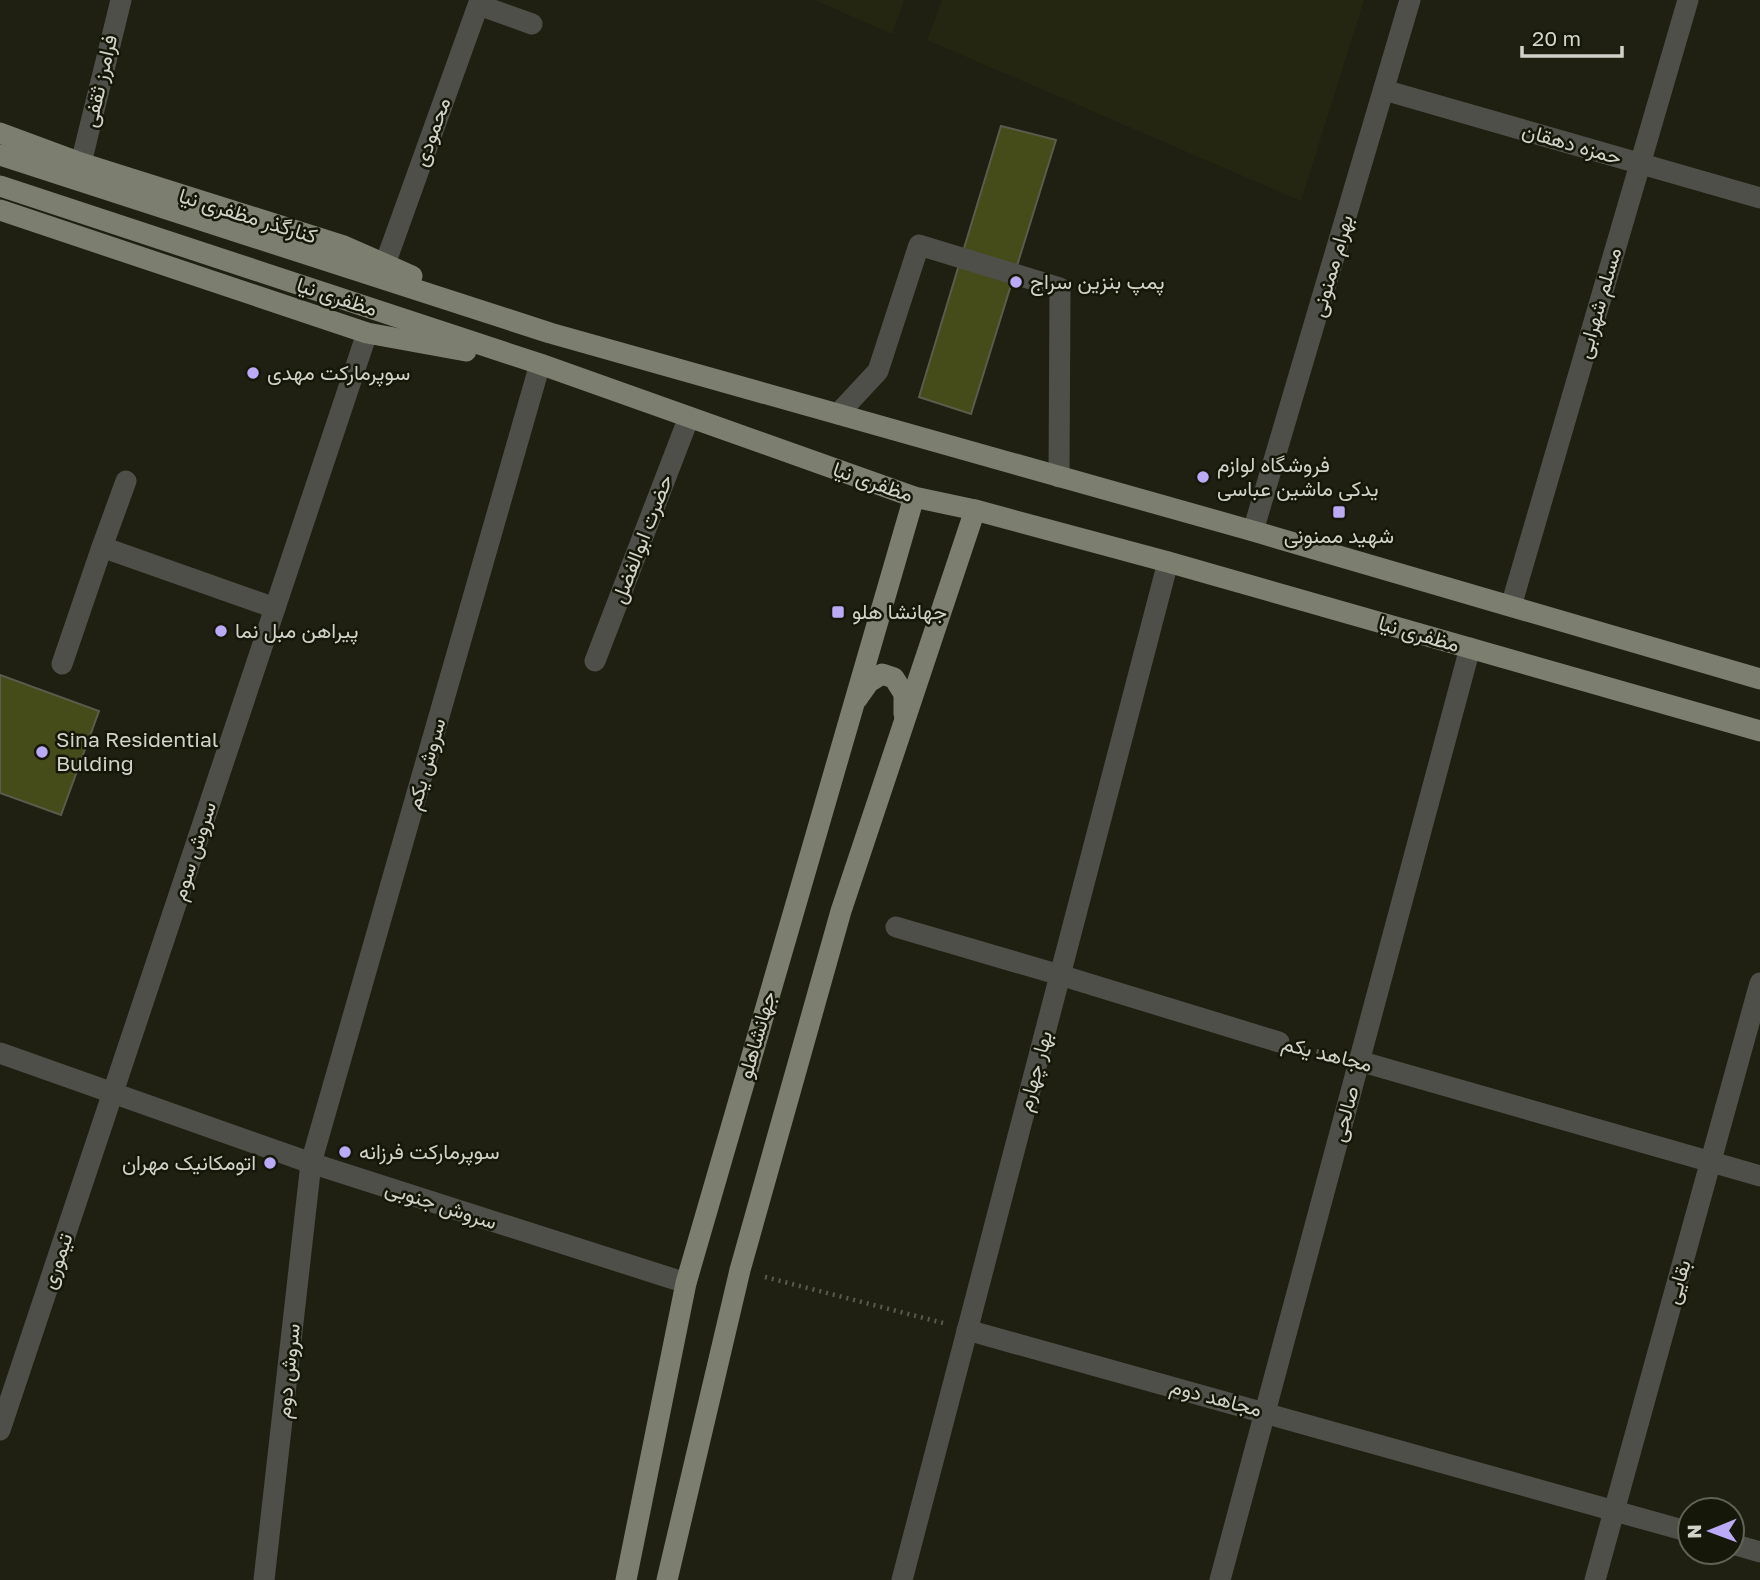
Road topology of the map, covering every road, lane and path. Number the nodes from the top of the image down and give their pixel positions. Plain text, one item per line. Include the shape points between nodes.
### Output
1 (1410, 0) edge
2 (1688, 0) edge
3 (479, 2) edge
4 (117, 4) edge
5 (532, 24) dead end
6 (1384, 90) junction
7 (0, 133) edge
8 (0, 155) edge
9 (81, 163) junction
10 (1640, 163) junction
11 (0, 186) edge
12 (1760, 198) edge
13 (0, 210) edge
14 (385, 264) junction
15 (489, 313) junction
16 (367, 333) junction
17 (540, 364) junction
18 (838, 414) junction
19 (689, 417) junction
20 (1059, 477) junction
21 (126, 481) dead end
22 (914, 497) junction
23 (975, 510) junction
24 (1253, 531) junction
25 (102, 547) junction
26 (1168, 562) junction
27 (1511, 606) junction
28 (275, 608) junction
29 (1470, 648) junction
30 (595, 661) dead end
31 (62, 664) dead end
32 (1760, 679) edge
33 (853, 705) junction
34 (904, 723) junction
35 (1760, 732) edge
36 (896, 927) dead end
37 (1060, 975) junction
38 (1760, 983) edge
39 (1279, 1042) joint
40 (0, 1054) edge
41 (1359, 1060) junction
42 (113, 1093) junction
43 (1712, 1162) junction
44 (311, 1163) junction
45 (1760, 1176) edge
46 (740, 1270) junction
47 (685, 1283) junction
48 (967, 1330) junction
49 (1265, 1411) junction
50 (0, 1430) edge
51 (1613, 1508) junction
52 (1676, 1527) edge
53 (264, 1580) edge
54 (626, 1580) edge
55 (667, 1580) edge
56 (902, 1580) edge
57 (1220, 1580) edge
58 (1595, 1580) edge

1 - 6 street, بهرام ممنونی
2 - 10 street, مسلم شهرابی
3 - 5 street
3 - 14 street, محمودی
4 - 9 street, فرامرز ثقفی
6 - 10 street, حمزه دهقان
6 - 24 street, بهرام ممنونی
7 - 9 main road, کنارگذر مظفری نیا
8 - 15 main road, مظفری نیا
9 - 14 main road, کنارگذر مظفری نیا via 344,246
10 - 12 street, حمزه دهقان
10 - 27 street, مسلم شهرابی
11 - 17 main road, مظفری نیا
13 - 16 main road
14 - 15 main road, کنارگذر مظفری نیا
15 - 18 main road, مظفری نیا
16 - 17 main road
16 - 28 street, سروش سوم
17 - 19 main road, مظفری نیا
17 - 44 street, سروش یکم
18 - 20 main road, مظفری نیا
18 - 20 street via 878,371 919,245 1060,288
19 - 22 main road, مظفری نیا
19 - 30 street, حضرت ابوالفضل
20 - 24 main road, مظفری نیا
21 - 25 street
22 - 23 main road, مظفری نیا
22 - 33 main road, جهانشاهلو
23 - 26 main road, مظفری نیا
23 - 34 main road
24 - 27 main road, مظفری نیا
25 - 28 street
25 - 31 street
26 - 29 main road, مظفری نیا
26 - 37 street, بهار چهارم
27 - 32 main road, مظفری نیا
28 - 42 street, سروش سوم
29 - 35 main road, مظفری نیا
29 - 41 street, صالحی
33 - 34 main road via 869,682 882,674 894,678 904,694
33 - 47 main road, جهانشاهلو
34 - 46 main road via 841,911
36 - 37 street, مجاهد یکم
37 - 39 street, مجاهد یکم
37 - 48 street, بهار چهارم
38 - 43 street, بقایی
39 - 41 path, مجاهد یکم
40 - 42 street, سروش جنوبی
41 - 43 street, مجاهد یکم
41 - 49 street, صالحی
42 - 44 street, سروش جنوبی
42 - 50 street, تیموری
43 - 45 street, مجاهد یکم
43 - 51 street, بقایی
44 - 47 street, سروش جنوبی
44 - 53 street, سروش دوم
46 - 48 path
46 - 55 main road
47 - 54 main road, جهانشاهلو
48 - 49 street, مجاهد دوم
48 - 56 street, بهار چهارم
49 - 51 street, مجاهد دوم
49 - 57 street, صالحی
51 - 52 street, مجاهد دوم
51 - 58 street, بقایی

